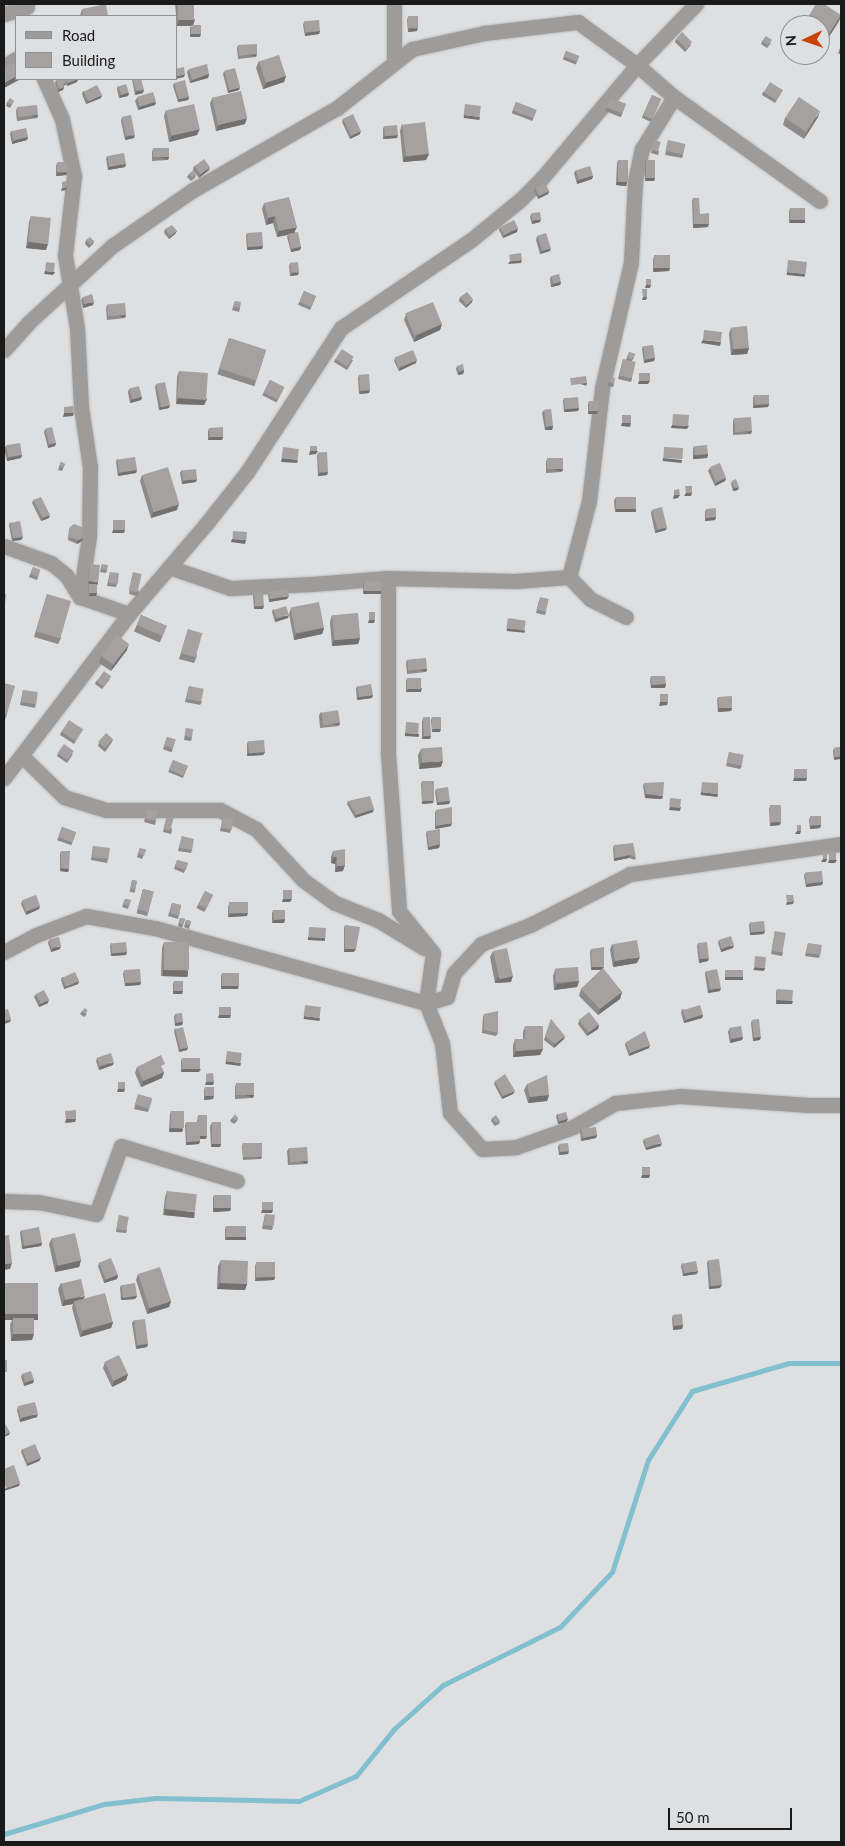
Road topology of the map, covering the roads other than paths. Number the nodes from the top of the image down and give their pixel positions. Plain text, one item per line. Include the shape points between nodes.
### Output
1 (394, 4) edge
2 (696, 4) edge
3 (28, 9) edge
4 (4, 14) edge
5 (15, 60) edge
6 (394, 62) junction
7 (638, 64) junction
8 (4, 66) edge
9 (44, 80) edge
10 (674, 97) junction
11 (820, 201) dead end
12 (70, 285) junction
13 (4, 350) edge
14 (4, 546) edge
15 (169, 567) junction
16 (569, 577) junction
17 (388, 578) junction
18 (80, 597) junction
19 (128, 614) junction
20 (626, 617) dead end
21 (22, 756) junction
22 (4, 778) edge
23 (841, 844) edge
24 (4, 952) edge
25 (434, 953) junction
26 (426, 1003) junction
27 (841, 1105) edge
28 (236, 1181) dead end
29 (4, 1201) edge

1 - 6 street
2 - 7 street
3 - 4 street
5 - 8 street
6 - 7 street via 412,49 484,33 578,22
6 - 12 street via 337,108 193,190 112,246
7 - 10 street
7 - 15 street via 520,200 471,240 341,328 247,472
9 - 12 street via 62,119 74,176 65,256
10 - 11 street
10 - 16 street via 642,149 635,181 632,262 602,388 589,501
12 - 13 street
12 - 18 street via 90,467 90,536
14 - 18 street via 51,564 66,576
15 - 17 street via 230,588
15 - 19 street
16 - 17 street via 515,581
16 - 20 street via 590,599
17 - 25 street via 388,753 399,911
18 - 19 street
19 - 21 street
21 - 22 street
21 - 25 street via 64,798 106,810 220,810 256,829 303,880 335,903 378,920
23 - 26 street via 630,874 532,924 481,944 454,973 447,998
24 - 26 street via 36,935 86,916 155,928
25 - 26 street
26 - 27 street via 442,1043 450,1113 482,1149 516,1147 572,1127 615,1103 680,1096 809,1106
28 - 29 street via 121,1146 96,1214 39,1202

